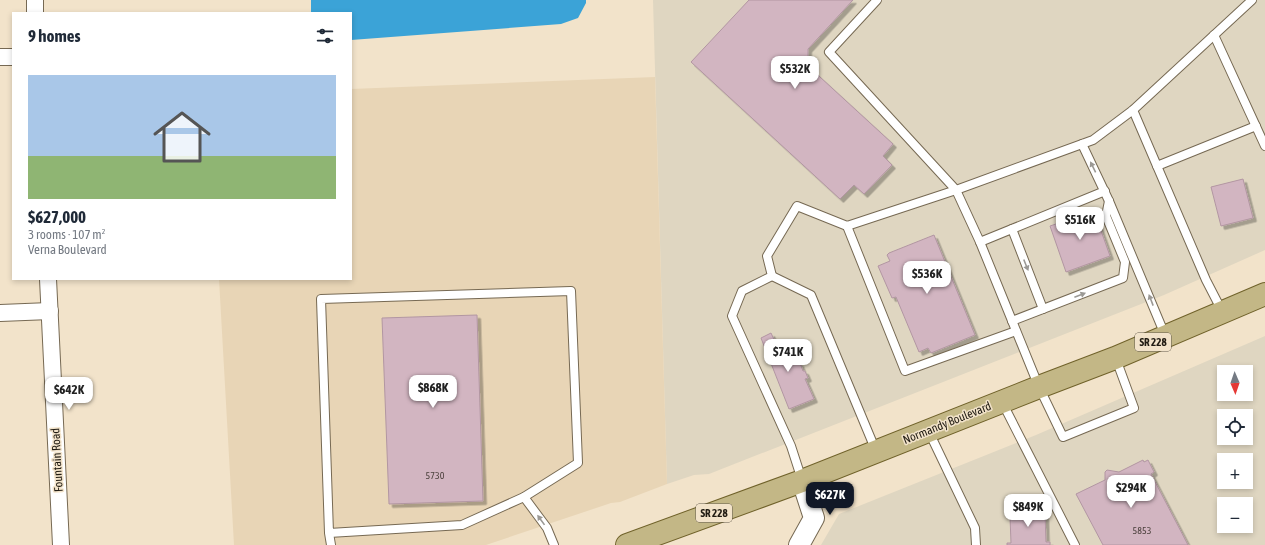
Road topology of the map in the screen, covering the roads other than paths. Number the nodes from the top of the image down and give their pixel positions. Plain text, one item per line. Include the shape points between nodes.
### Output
1 (35, 0) edge
2 (877, 0) edge
3 (1252, 0) edge
4 (35, 12) edge
5 (1214, 35) junction
6 (0, 57) edge
7 (12, 57) edge
8 (1133, 110) junction
9 (1256, 126) junction
10 (1082, 144) junction
11 (1265, 146) edge
12 (1157, 166) junction
13 (956, 190) junction
14 (1105, 191) junction
15 (1109, 201) junction
16 (847, 226) junction
17 (1012, 229) junction
18 (980, 242) junction
19 (772, 276) junction
20 (48, 280) edge
21 (1265, 294) edge
22 (1044, 309) junction
23 (50, 311) junction
24 (1222, 312) junction
25 (0, 313) edge
26 (1012, 321) junction
27 (1016, 331) junction
28 (1166, 336) junction
29 (1115, 358) junction
30 (1039, 387) junction
31 (1002, 401) junction
32 (928, 431) junction
33 (876, 452) junction
34 (802, 481) junction
35 (524, 497) junction
36 (330, 533) junction
37 (61, 545) edge
38 (331, 545) edge
39 (554, 545) edge
40 (627, 545) edge
41 (799, 545) edge
42 (976, 545) edge
43 (1075, 545) edge

1 - 4 street
2 - 13 lane via 829,52
3 - 5 lane
5 - 8 lane
5 - 9 lane
6 - 7 street
8 - 10 lane via 1093,140
8 - 12 lane
9 - 11 lane
9 - 12 lane
10 - 13 lane
14 -> 10 lane
12 - 24 lane
13 - 16 lane
13 - 18 lane
14 - 15 lane
14 - 17 lane
22 -> 15 lane via 1122,278 1125,262 1106,216
28 -> 15 lane
16 - 19 lane via 797,206 766,256
16 - 27 lane via 905,371
17 - 18 lane
17 -> 22 lane
18 - 26 lane
19 - 33 lane via 811,296
19 - 34 lane via 742,291 732,316 791,446
20 - 23 street, Fountain Road
21 - 24 main road, Normandy Boulevard / SR 228
22 - 26 lane
23 - 25 street
23 - 37 street, Fountain Road
24 - 28 main road, Normandy Boulevard / SR 228
26 - 27 lane
27 - 30 lane
28 - 29 main road, Normandy Boulevard / SR 228
29 - 30 main road, Normandy Boulevard / SR 228
29 - 30 lane via 1134,408 1063,437
30 - 31 main road, Normandy Boulevard / SR 228
31 - 32 main road, Normandy Boulevard / SR 228
31 - 43 lane
32 - 33 main road, Normandy Boulevard / SR 228
32 - 42 lane via 975,528
33 - 34 main road, Normandy Boulevard / SR 228
34 - 40 main road, Normandy Boulevard / SR 228
34 - 41 street via 814,518
35 - 36 lane via 462,525
35 - 36 lane via 578,463 571,291 321,299
39 -> 35 lane via 547,528
36 - 38 lane

